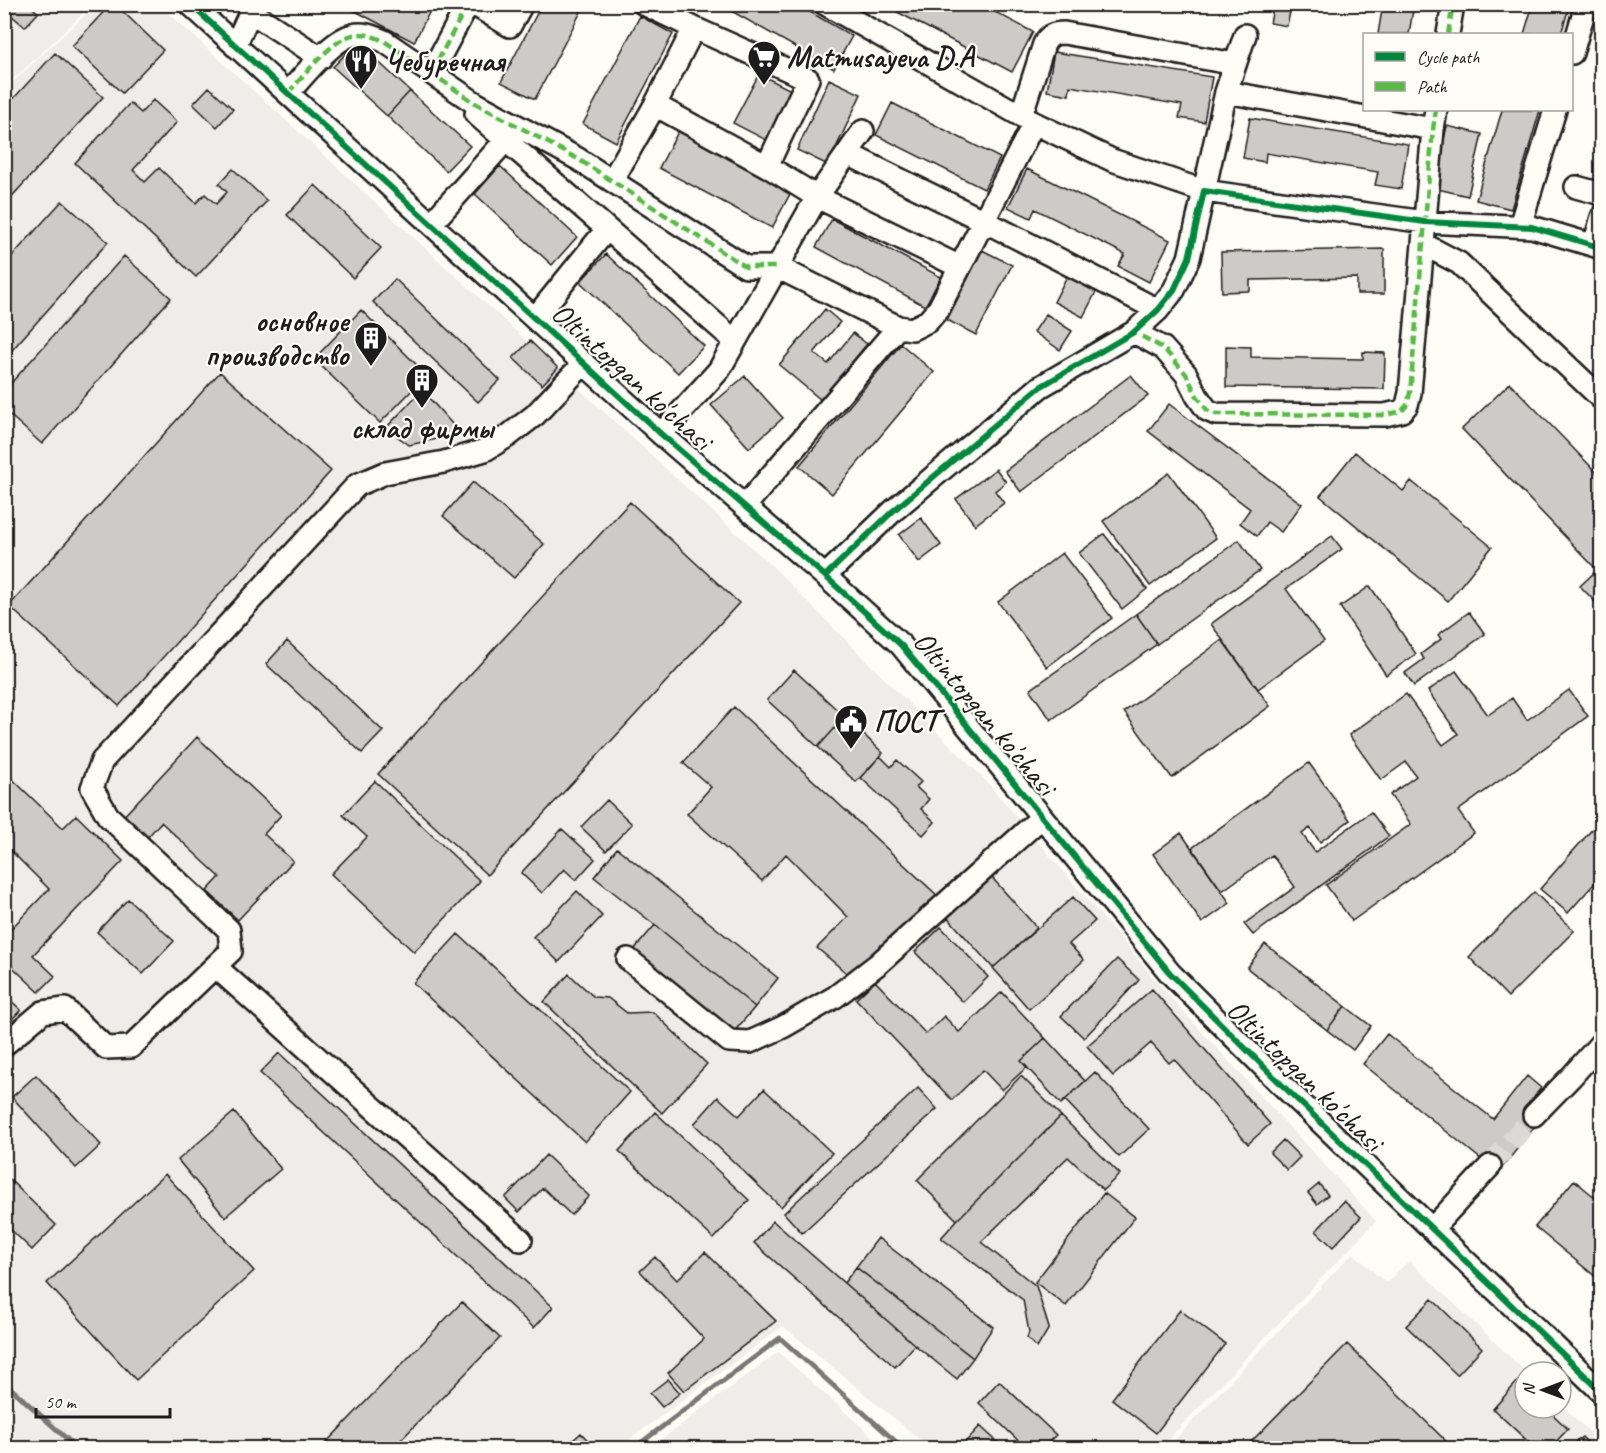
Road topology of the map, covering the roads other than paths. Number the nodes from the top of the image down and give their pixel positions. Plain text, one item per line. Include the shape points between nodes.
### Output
1 (468, 4) edge
2 (472, 4) edge
3 (522, 4) edge
4 (644, 4) edge
5 (825, 4) edge
6 (1453, 4) edge
7 (1586, 5) edge
8 (194, 6) edge
9 (252, 8) edge
10 (676, 10) edge
11 (694, 28) junction
12 (1448, 33) edge
13 (1245, 35) dead end
14 (235, 46) junction
15 (1573, 50) edge
16 (321, 58) junction
17 (1235, 64) junction
18 (431, 73) junction
19 (288, 93) junction
20 (1226, 93) junction
21 (475, 103) junction
22 (655, 105) junction
23 (1363, 110) edge
24 (1371, 111) edge
25 (1555, 111) edge
26 (1435, 119) edge
27 (1028, 120) junction
28 (863, 131) dead end
29 (506, 140) junction
30 (848, 154) junction
31 (766, 166) junction
32 (612, 181) junction
33 (1576, 187) dead end
34 (1204, 191) junction
35 (1602, 194) edge
36 (817, 197) junction
37 (1602, 217) edge
38 (984, 221) junction
39 (1425, 222) junction
40 (431, 224) junction
41 (1520, 226) junction
42 (607, 229) junction
43 (1423, 244) junction
44 (1598, 246) edge
45 (777, 267) junction
46 (960, 267) junction
47 (1158, 310) junction
48 (535, 318) junction
49 (898, 327) junction
50 (1134, 332) junction
51 (735, 341) junction
52 (584, 363) junction
53 (1602, 399) edge
54 (661, 434) junction
55 (745, 506) junction
56 (825, 576) junction
57 (1042, 817) junction
58 (628, 959) dead end
59 (216, 967) junction
60 (1602, 1042) edge
61 (4, 1046) edge
62 (1534, 1115) tunnel mouth
63 (1490, 1166) tunnel mouth
64 (1432, 1229) junction
65 (521, 1240) dead end
66 (1602, 1392) edge

1 - 18 street
2 - 3 street via 510,26
4 - 10 street
5 - 27 street
6 - 12 street
7 - 15 street
8 - 14 street, Oltintopgan ko'chasi
9 - 14 street
9 - 16 street
10 - 11 street
11 - 22 street
11 - 31 street via 808,79
13 - 17 street
14 - 19 street, Oltintopgan ko'chasi
16 - 18 street via 338,40 369,34
16 - 19 street
17 - 20 street
17 - 27 street via 1055,33 1044,44
18 - 21 street
19 - 40 street, Oltintopgan ko'chasi
20 - 23 street
20 - 34 street
21 - 29 street via 473,111
21 - 32 street
22 - 31 street
22 - 32 street
24 - 26 street
25 - 41 street
26 - 39 street
27 - 34 street via 1112,160
27 - 38 street
28 - 30 street
29 - 40 street
29 - 42 street
30 - 36 street
30 - 38 street
31 - 36 street
32 - 45 street via 746,267
33 - 35 street
34 - 39 street
34 - 47 street via 1189,258 1174,290
36 - 45 street
36 - 46 street
37 - 44 street
38 - 46 street
38 - 47 street
39 - 41 street
39 - 43 street
40 - 48 street, Oltintopgan ko'chasi
41 - 44 street
42 - 48 street
42 - 51 street
43 - 50 street via 1410,393 1402,411 1385,415 1216,414 1206,410 1186,374 1163,348
43 - 53 street via 1459,263
45 - 49 street
45 - 51 street
46 - 49 street via 928,321 912,329
47 - 50 street
48 - 52 street, Oltintopgan ko'chasi
49 - 55 street
50 - 56 street via 1040,387 893,511
51 - 54 street via 719,370
52 - 54 street, Oltintopgan ko'chasi
52 - 59 street via 535,415 485,450 385,473 357,485 102,761 92,788 108,816 229,930 231,951
54 - 55 street, Oltintopgan ko'chasi
55 - 56 street, Oltintopgan ko'chasi
56 - 57 street, Oltintopgan ko'chasi via 901,645
57 - 58 street via 878,964 835,997 750,1042 729,1041
57 - 64 street, Oltintopgan ko'chasi via 1170,973
59 - 61 street via 131,1047 106,1048 65,1010 43,1012
59 - 65 street
60 - 62 street
63 - 64 street
64 - 66 street, Oltintopgan ko'chasi

